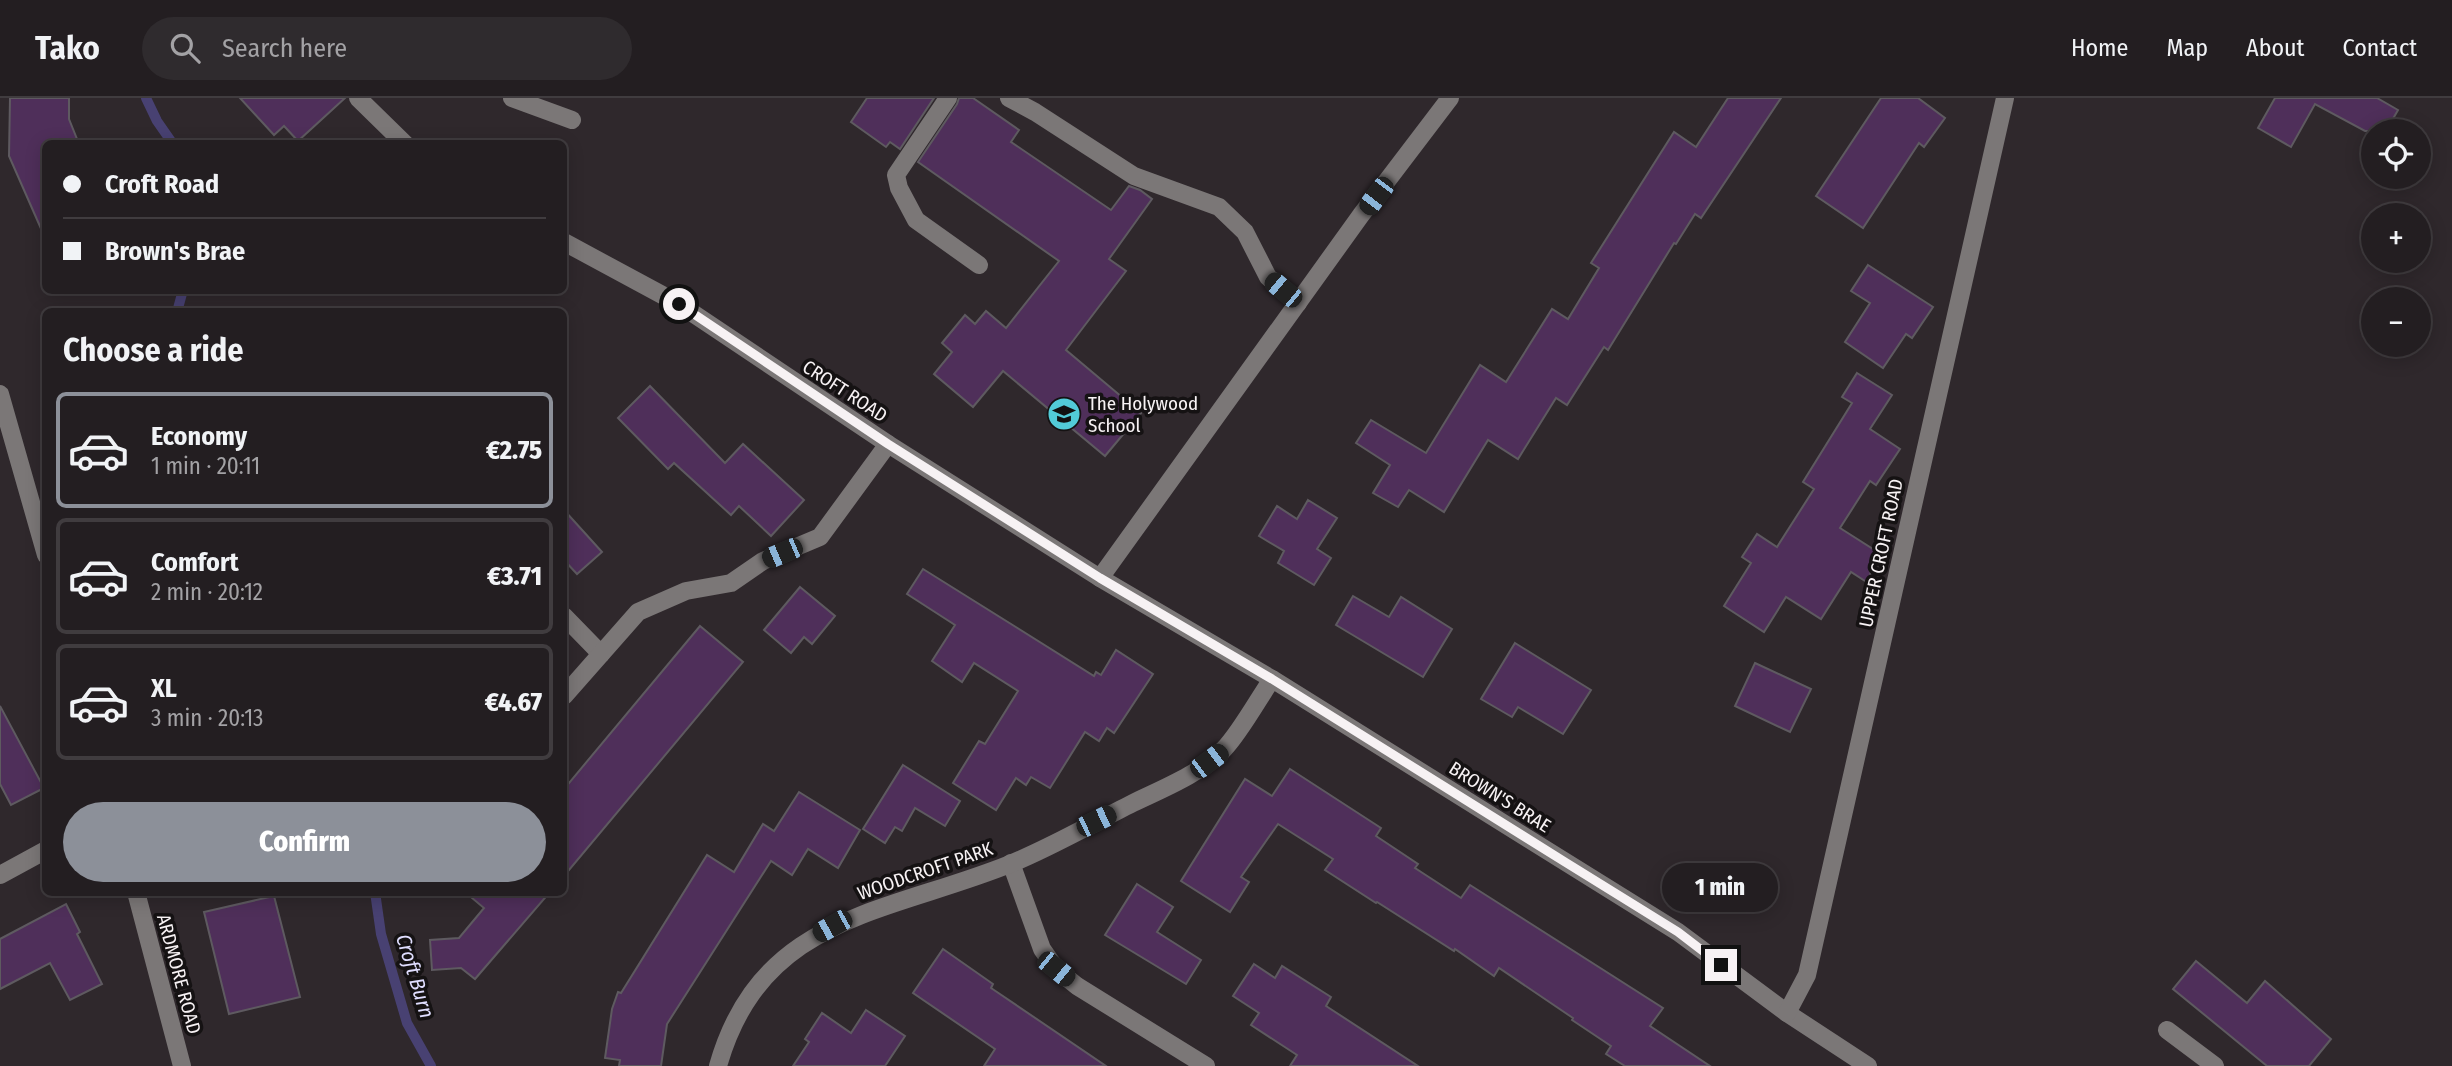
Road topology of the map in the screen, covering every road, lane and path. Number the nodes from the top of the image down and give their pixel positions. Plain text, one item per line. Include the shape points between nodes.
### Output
1 (358, 98) edge
2 (512, 98) edge
3 (948, 98) edge
4 (1009, 98) edge
5 (1450, 98) edge
6 (2005, 98) edge
7 (572, 120) dead end
8 (401, 140) edge
9 (567, 244) edge
10 (979, 265) dead end
11 (1298, 303) junction
12 (0, 394) edge
13 (888, 444) junction
14 (42, 541) edge
15 (1100, 578) junction
16 (567, 619) edge
17 (601, 654) junction
18 (1272, 679) junction
19 (567, 693) edge
20 (42, 852) edge
21 (1011, 863) junction
22 (0, 875) edge
23 (137, 896) edge
24 (1787, 1013) junction
25 (2167, 1030) dead end
26 (182, 1066) edge
27 (718, 1066) edge
28 (1206, 1066) edge
29 (1868, 1066) edge
30 (2215, 1066) edge

1 - 8 street
2 - 7 street
3 - 10 street via 896,174 916,220
4 - 11 street via 1134,176 1219,207 1245,232 1268,277
5 - 11 street
6 - 24 street, UPPER CROFT ROAD via 1807,975
9 - 13 street, CROFT ROAD via 679,304
11 - 15 street
12 - 14 street
13 - 15 street, CROFT ROAD
13 - 17 street via 820,537 763,561 732,583 686,591 638,612
15 - 18 street, BROWN'S BRAE
16 - 17 street
17 - 19 street
18 - 21 street, WOODCROFT PARK via 1225,748 1192,773
18 - 24 street, BROWN'S BRAE via 1678,932
20 - 22 street
21 - 27 street, WOODCROFT PARK via 832,926 805,941 757,984 726,1038
21 - 28 street, WOODCROFT PARK via 1042,949 1056,969
23 - 26 street, ARDMORE ROAD
24 - 29 street, BROWN'S BRAE
25 - 30 street

